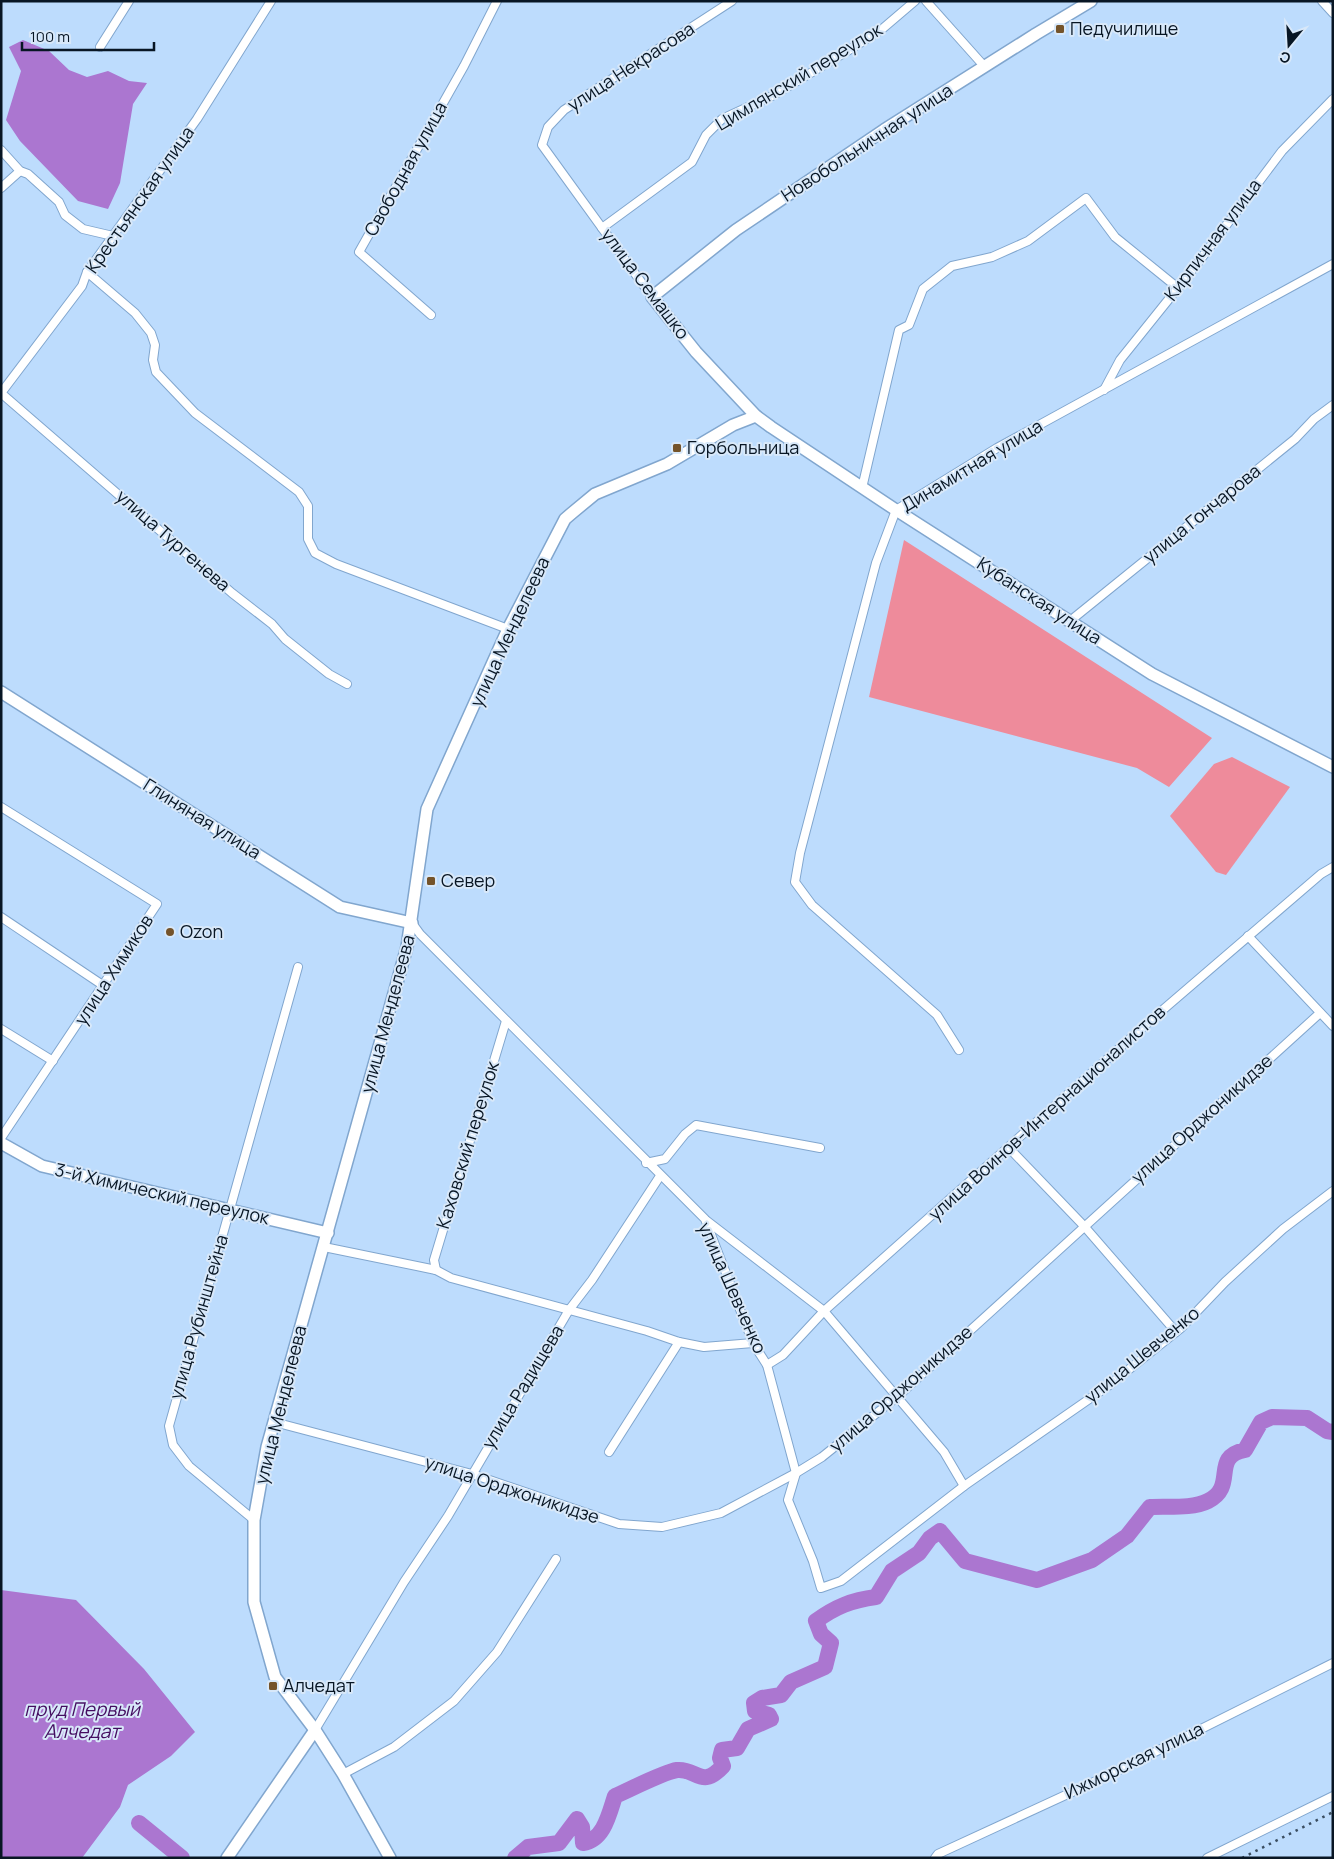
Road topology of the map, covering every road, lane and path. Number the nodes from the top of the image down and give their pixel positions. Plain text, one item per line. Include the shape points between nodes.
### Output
1 (129, 1) edge
2 (271, 1) edge
3 (497, 1) edge
4 (915, 1) edge
5 (926, 1) edge
6 (1092, 1) edge
7 (1322, 1) edge
8 (727, 2) edge
9 (1333, 13) edge
10 (100, 47) dead end
11 (984, 66) junction
12 (1333, 99) edge
13 (542, 145) joint
14 (1, 150) edge
15 (20, 171) junction
16 (1, 188) edge
17 (602, 228) junction
18 (113, 236) junction
19 (1333, 264) edge
20 (87, 272) junction
21 (1178, 288) junction
22 (652, 297) junction
23 (431, 315) dead end
24 (1104, 390) junction
25 (1, 393) edge
26 (1333, 405) edge
27 (756, 416) junction
28 (862, 488) junction
29 (896, 510) junction
30 (1070, 621) junction
31 (508, 629) junction
32 (347, 684) dead end
33 (1, 692) edge
34 (1333, 767) edge
35 (1, 807) edge
36 (1333, 867) edge
37 (1, 917) edge
38 (412, 923) junction
39 (1248, 936) junction
40 (298, 967) dead end
41 (104, 986) junction
42 (1320, 1014) junction
43 (506, 1021) junction
44 (1333, 1026) edge
45 (1, 1028) edge
46 (959, 1050) dead end
47 (53, 1062) junction
48 (1, 1138) edge
49 (1, 1143) edge
50 (820, 1148) dead end
51 (1009, 1148) junction
52 (646, 1163) junction
53 (660, 1176) junction
54 (1333, 1192) edge
55 (230, 1210) junction
56 (705, 1219) junction
57 (1084, 1226) junction
58 (328, 1233) junction
59 (324, 1247) junction
60 (436, 1270) junction
61 (569, 1310) junction
62 (824, 1312) junction
63 (1176, 1332) junction
64 (678, 1342) junction
65 (753, 1344) junction
66 (767, 1365) junction
67 (898, 1396) junction
68 (274, 1422) junction
69 (609, 1452) dead end
70 (796, 1473) junction
71 (472, 1474) junction
72 (964, 1486) junction
73 (254, 1520) junction
74 (556, 1559) dead end
75 (1333, 1663) edge
76 (315, 1730) junction
77 (343, 1774) junction
78 (1333, 1796) edge
79 (227, 1858) edge
80 (390, 1858) edge
81 (935, 1858) edge
82 (1207, 1858) edge

1 - 10 street
2 - 18 street, Крестьянская улица via 197,119
3 - 23 street, Свободная улица via 359,252
4 - 17 street, Цимлянский переулок via 880,30 774,95 722,119 706,135 692,162
5 - 11 street
6 - 11 street, Новобольничная улица
7 - 9 street
8 - 13 street, улица Некрасова via 717,12 564,110 548,128
11 - 22 street, Новобольничная улица via 736,230
12 - 21 street, Кирпичная улица via 1282,151
13 - 17 street, улица Семашко
14 - 15 street
15 - 16 street
15 - 18 street via 28,174 59,202 65,215 83,229
17 - 22 street, улица Семашко
18 - 20 street, Крестьянская улица
19 - 24 street, Динамитная улица
20 - 25 street, Крестьянская улица via 82,286
20 - 31 street via 135,313 151,333 156,345 153,360 156,372 196,413 299,492 308,506 308,538 315,553 336,564
21 - 24 street, Кирпичная улица via 1120,360
21 - 28 street via 1115,237 1086,198 1028,241 992,257 952,266 923,289 909,325 899,330
22 - 27 street, улица Семашко via 696,352
24 - 29 street, Динамитная улица via 997,448
25 - 32 street, улица Тургенева via 272,624 285,639
26 - 30 street, улица Гончарова
27 - 28 street, Кубанская улица
27 - 31 street, улица Менделеева via 666,464 595,494 565,519
28 - 29 street, Кубанская улица
29 - 30 street, Кубанская улица
29 - 46 street, Динамитная улица via 876,563 795,882 812,905 937,1015
30 - 34 street, Кубанская улица via 1152,674
31 - 38 street, улица Менделеева via 427,809
33 - 38 street, Глиняная улица via 340,907
35 - 41 street, улица Химиков via 157,904
36 - 39 street, улица Воинов-Интернационалистов
37 - 41 street
38 - 43 street, улица Шевченко
38 - 58 street, улица Менделеева
39 - 42 street
39 - 51 street, улица Воинов-Интернационалистов
40 - 55 street, улица Рубинштейна
41 - 47 street, улица Химиков
42 - 44 street
42 - 57 street, улица Орджоникидзе
43 - 52 street, улица Шевченко
43 - 60 street, Каховский переулок via 434,1260
45 - 47 street
47 - 48 street, улица Химиков
49 - 55 street, 3-й Химический переулок via 42,1166
50 - 52 street via 696,1125 665,1159
51 - 57 street
51 - 62 street, улица Воинов-Интернационалистов
52 - 53 street, улица Шевченко
53 - 56 street, улица Шевченко
53 - 61 street, улица Радищева
54 - 63 street, улица Шевченко via 1283,1229
55 - 58 street, 3-й Химический переулок
55 - 73 street, улица Рубинштейна via 168,1426 173,1445 189,1466
56 - 62 street
56 - 65 street, улица Шевченко
57 - 63 street
57 - 67 street, улица Орджоникидзе
58 - 59 street, улица Менделеева
59 - 60 street
59 - 68 street, улица Менделеева
60 - 61 street via 451,1278
61 - 64 street
61 - 71 street, улица Радищева
62 - 66 street, улица Воинов-Интернационалистов via 783,1355
62 - 67 street
63 - 72 street, улица Шевченко via 1072,1412
64 - 65 street via 704,1347
64 - 69 street
65 - 66 street, улица Шевченко
66 - 70 street, улица Шевченко
67 - 70 street, улица Орджоникидзе via 822,1457
67 - 72 street via 944,1452
68 - 71 street, улица Орджоникидзе
68 - 73 street, улица Менделеева
70 - 71 street, улица Орджоникидзе via 721,1513 662,1527 620,1524
70 - 72 street, улица Шевченко via 788,1500 821,1588 841,1581
71 - 76 street, улица Радищева
73 - 76 street, улица Менделеева via 254,1602 276,1677
74 - 77 street via 497,1652 454,1701 394,1747
75 - 81 street, Ижморская улица
76 - 77 street, улица Менделеева
76 - 79 street
77 - 80 street, улица Менделеева
78 - 82 street

